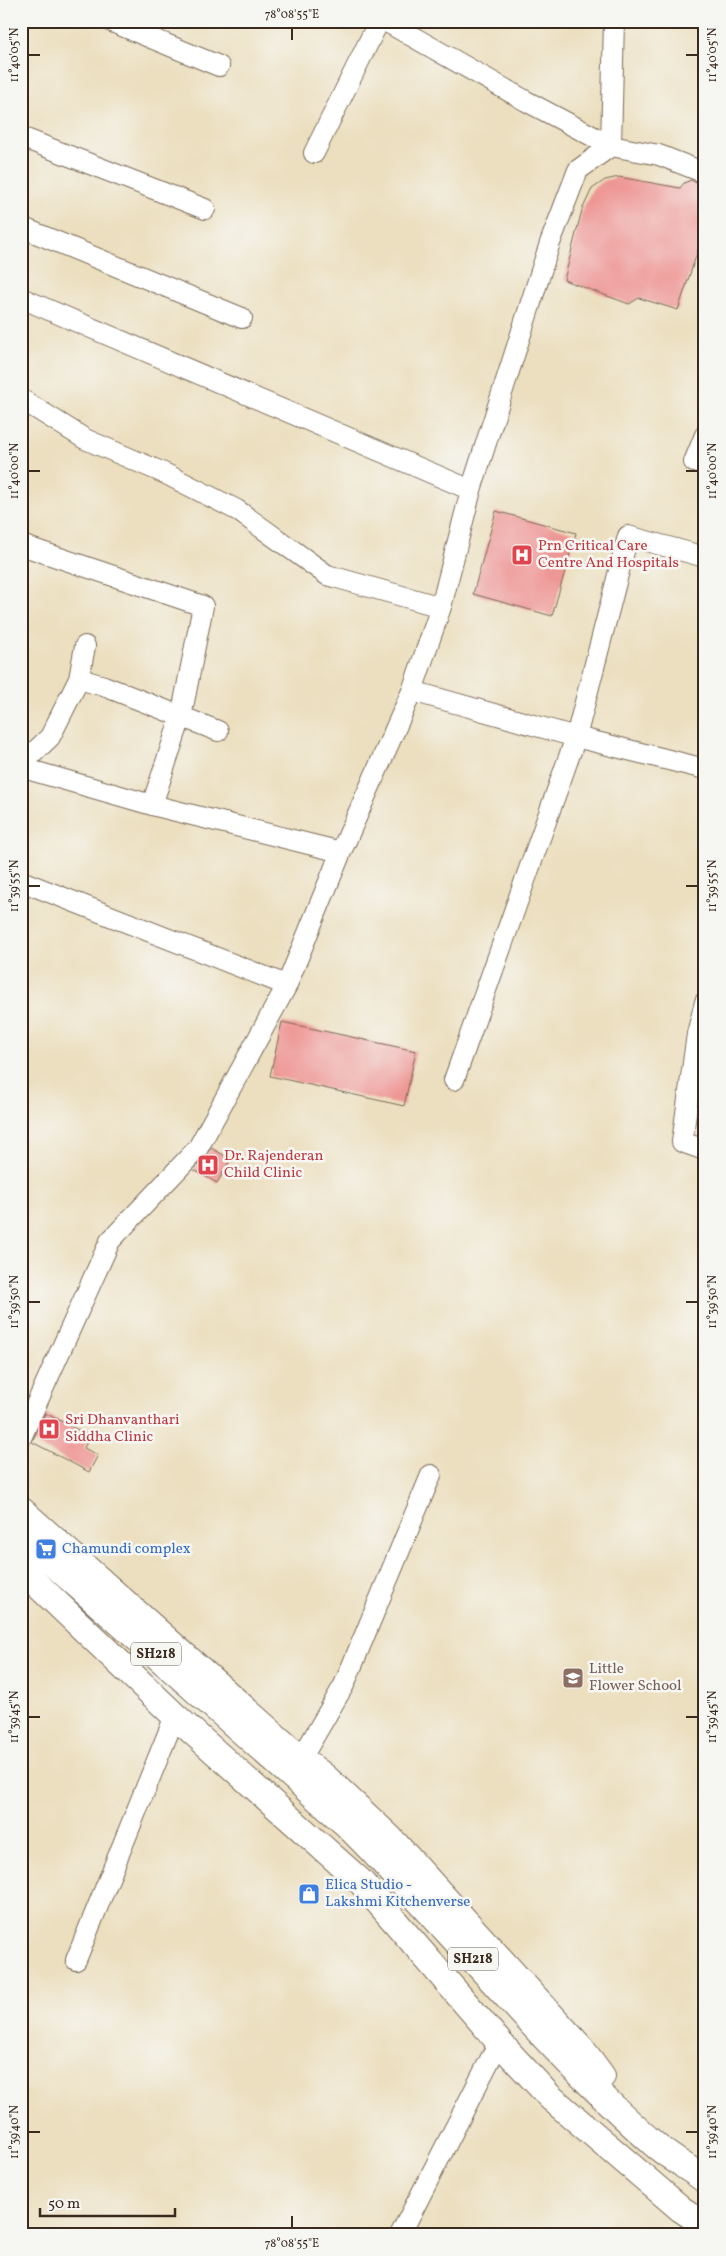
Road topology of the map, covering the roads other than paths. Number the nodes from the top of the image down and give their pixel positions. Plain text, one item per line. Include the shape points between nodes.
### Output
1 (110, 21) edge
2 (379, 21) edge
3 (385, 21) edge
4 (614, 21) edge
5 (219, 66) dead end
6 (21, 137) edge
7 (611, 146) junction
8 (314, 153) dead end
9 (705, 173) edge
10 (205, 209) dead end
11 (21, 227) edge
12 (21, 298) edge
13 (242, 318) dead end
14 (21, 398) edge
15 (705, 435) edge
16 (694, 462) dead end
17 (471, 490) junction
18 (21, 545) edge
19 (705, 557) edge
20 (441, 607) junction
21 (85, 646) dead end
22 (79, 679) junction
23 (412, 691) junction
24 (181, 717) junction
25 (218, 731) dead end
26 (576, 737) junction
27 (24, 769) edge
28 (705, 770) edge
29 (152, 805) junction
30 (342, 852) junction
31 (21, 881) edge
32 (286, 987) junction
33 (705, 1002) edge
34 (701, 1035) edge
35 (454, 1080) dead end
36 (705, 1150) edge
37 (21, 1438) edge
38 (431, 1475) dead end
39 (21, 1510) edge
40 (21, 1535) edge
41 (21, 1555) edge
42 (21, 1569) edge
43 (175, 1716) junction
44 (301, 1759) junction
45 (76, 1960) dead end
46 (500, 2042) junction
47 (656, 2146) junction
48 (626, 2160) junction
49 (705, 2180) edge
50 (705, 2225) edge
51 (400, 2235) edge

1 - 5 street
2 - 8 street
3 - 7 street
4 - 7 street
6 - 10 street
7 - 9 street via 659,156
7 - 17 street via 578,170 550,243
11 - 13 street
12 - 17 street
14 - 20 street via 85,439 166,474 237,510 327,575
15 - 16 street
17 - 20 street
18 - 24 street via 204,606
19 - 26 street via 628,536
20 - 23 street
21 - 22 street
22 - 24 street
22 - 27 street via 50,737
23 - 26 street
23 - 30 street
24 - 25 street
24 - 29 street
26 - 28 street
26 - 35 street
27 - 29 street
29 - 30 street
30 - 32 street
31 - 32 street
32 - 37 street via 198,1148 110,1241
33 - 34 street
34 - 36 street via 682,1142
38 - 44 street via 344,1685
39 - 44 main road
40 - 47 main road, SH218 via 347,1825 395,1872 546,2040
41 - 48 main road, SH218 via 102,1625 376,1880 538,2055
42 - 43 main road
43 - 45 street
43 - 46 main road via 361,1882
44 - 47 main road via 390,1838 582,2049
46 - 48 main road via 550,2096
46 - 51 street
47 - 49 main road, SH218
48 - 50 main road, SH218 via 681,2209

